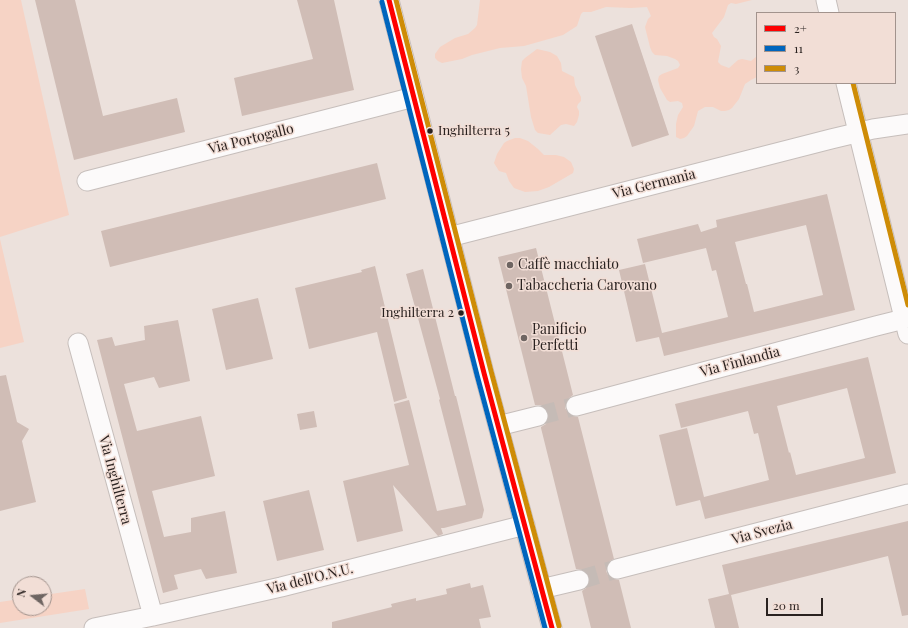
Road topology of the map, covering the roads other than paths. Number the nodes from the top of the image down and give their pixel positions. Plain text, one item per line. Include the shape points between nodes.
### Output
1 (389, 0) edge
2 (826, 0) edge
3 (829, 12) edge
4 (846, 84) edge
5 (414, 97) junction
6 (908, 124) edge
7 (858, 133) junction
8 (87, 181) dead end
9 (449, 237) junction
10 (906, 327) edge
11 (78, 343) dead end
12 (576, 406) tunnel mouth
13 (538, 416) tunnel mouth
14 (498, 426) junction
15 (908, 494) edge
16 (525, 526) junction
17 (617, 569) tunnel mouth
18 (579, 580) tunnel mouth
19 (541, 589) junction
20 (153, 616) junction
21 (94, 628) edge
22 (552, 628) edge

1 - 5 street
2 - 3 street
4 - 7 street
5 - 8 street, Via Portogallo
5 - 9 street
6 - 7 street, Via Germania
7 - 9 street, Via Germania
7 - 10 street
9 - 14 street
10 - 12 street, Via Finlandia via 876,326
11 - 20 street, Via Inghilterra
13 - 14 street
14 - 16 street
15 - 17 street, Via Svezia
16 - 19 street
16 - 20 street, Via dell'O.N.U.
18 - 19 street
19 - 22 street
20 - 21 street, Via dell'O.N.U.

